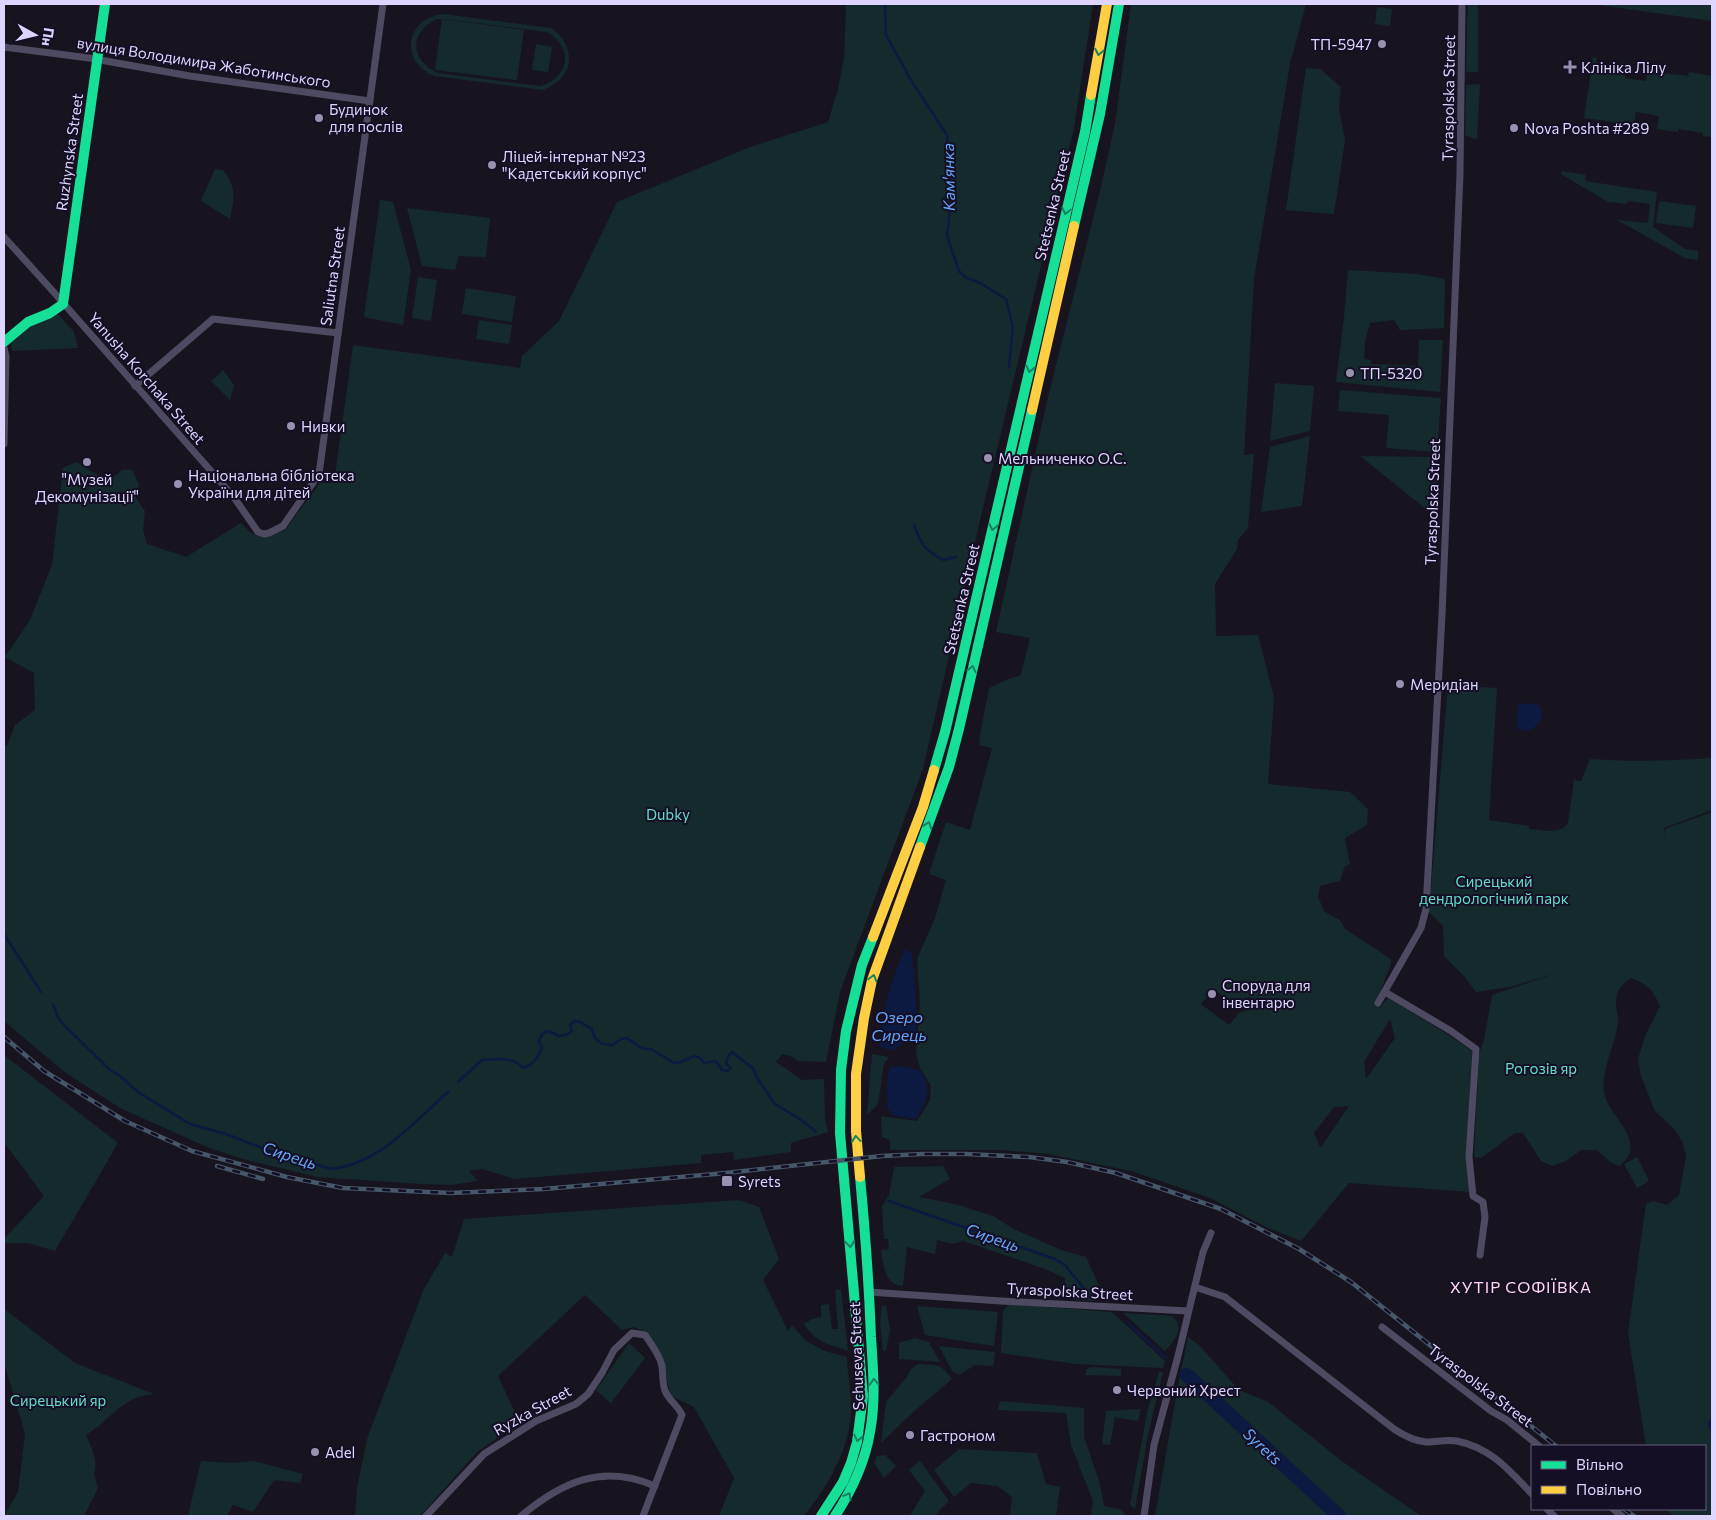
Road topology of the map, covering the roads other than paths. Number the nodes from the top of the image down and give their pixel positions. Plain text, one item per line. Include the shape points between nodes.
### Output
1 (105, 4) edge
2 (383, 4) edge
3 (1107, 4) edge
4 (1119, 4) edge
5 (1462, 4) edge
6 (4, 47) edge
7 (97, 59) junction
8 (370, 101) junction
9 (4, 238) edge
10 (63, 304) junction
11 (338, 333) junction
12 (4, 342) edge
13 (4, 348) edge
14 (136, 386) junction
15 (4, 444) edge
16 (269, 533) joint
17 (1385, 992) junction
18 (1378, 1003) dead end
19 (861, 1187) joint
20 (846, 1196) joint
21 (1211, 1232) dead end
22 (1480, 1255) dead end
23 (1195, 1287) junction
24 (869, 1292) junction
25 (1188, 1311) junction
26 (1382, 1327) dead end
27 (1538, 1445) edge
28 (655, 1486) junction
29 (1531, 1493) edge
30 (426, 1516) edge
31 (521, 1516) edge
32 (643, 1516) edge
33 (821, 1516) edge
34 (835, 1516) edge
35 (1144, 1516) edge

1 - 7 main road, Ruzhynska Street
2 - 8 street, Saliutna Street
3 -> 20 main road, Stetsenka Street via 1085,132 945,732 923,807 862,965 850,1012 840,1070 841,1153
19 -> 4 main road, Stetsenka Street via 856,1132 856,1074 872,980 949,767 959,729 1100,114
5 - 17 street, Tyraspolska Street via 1460,174 1426,909 1420,928
6 - 7 street, вулиця Володимира Жаботинського
7 - 8 street, вулиця Володимира Жаботинського via 190,76
7 - 10 main road, Ruzhynska Street
8 - 11 street, Saliutna Street
9 - 10 street, Yanusha Korchaka Street
10 - 12 main road via 28,322
10 - 14 street, Yanusha Korchaka Street
11 - 14 street via 213,319
11 - 16 street, Saliutna Street via 319,474 283,526
13 - 15 street
14 - 16 street, Yanusha Korchaka Street via 233,496 258,532
17 - 18 street, Tyraspolska Street
17 - 22 street via 1476,1049 1469,1157 1473,1196 1483,1202 1485,1217
19 - 24 main road, Schuseva Street
20 -> 33 main road, Schuseva Street via 862,1396 861,1419 851,1462
21 - 23 street
23 - 25 street
23 - 29 street via 1225,1297 1406,1436 1424,1442 1455,1440 1484,1450 1500,1460
24 - 25 street, Tyraspolska Street
34 -> 24 main road, Schuseva Street via 859,1474 873,1419
25 - 35 street via 1154,1445
26 - 27 street, Tyraspolska Street
28 - 30 street, Ryzka Street via 682,1415 665,1392 661,1363 645,1335 632,1332 614,1350 588,1394 576,1404 536,1421 484,1454
28 - 31 street via 626,1477 598,1475 568,1484
28 - 32 street

